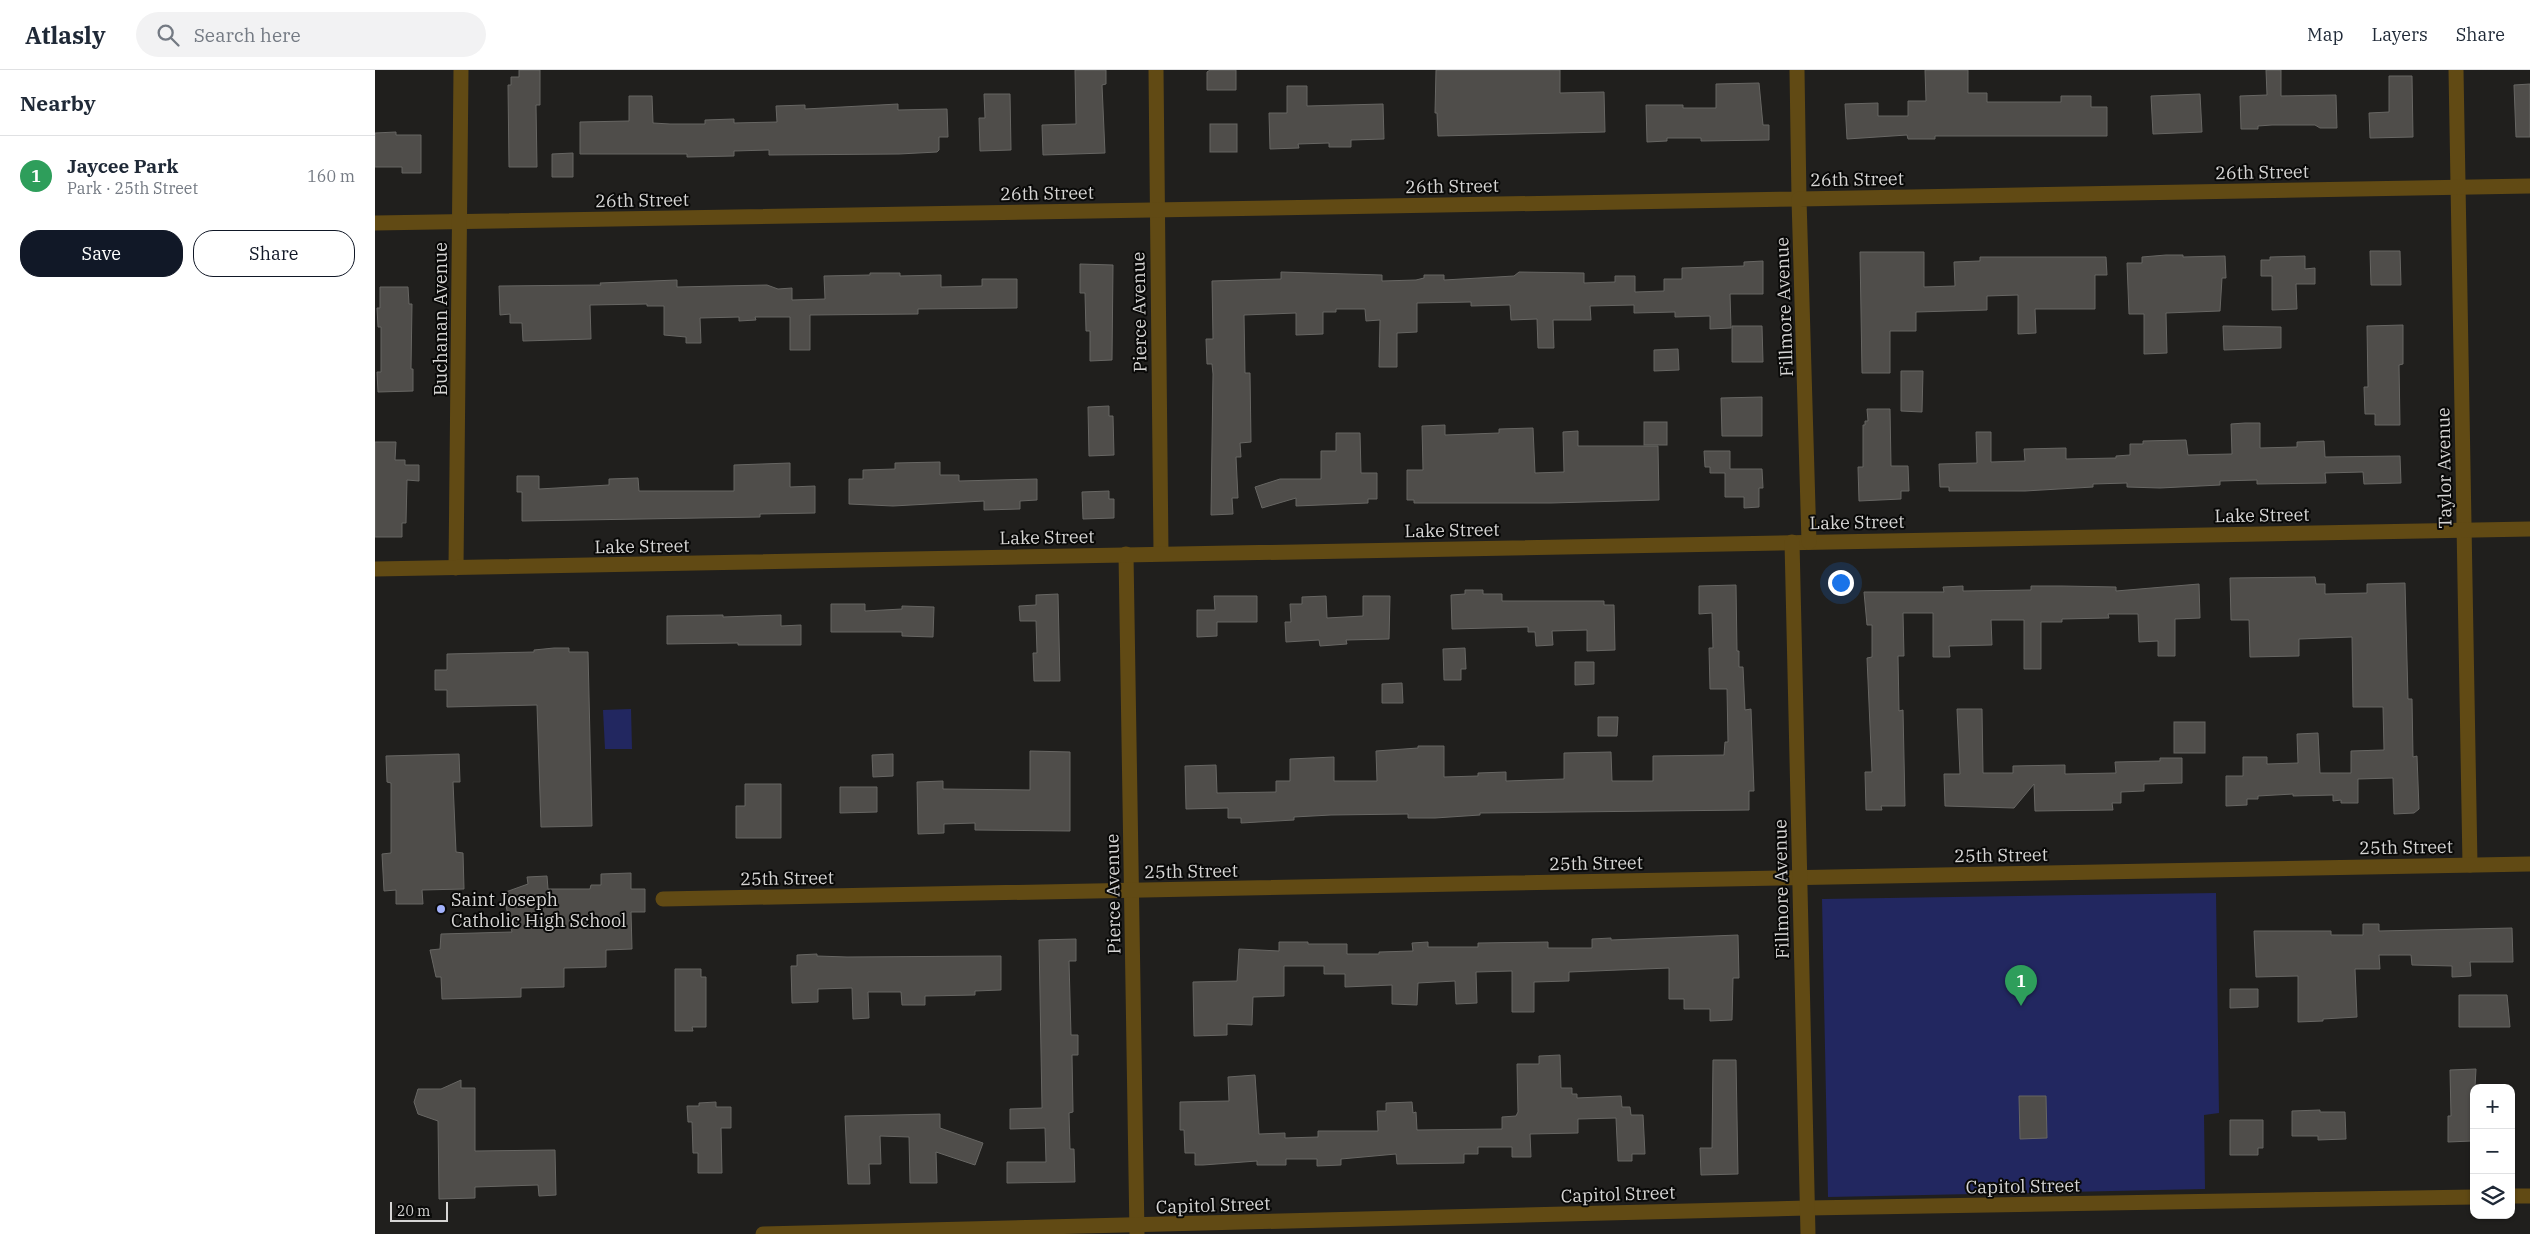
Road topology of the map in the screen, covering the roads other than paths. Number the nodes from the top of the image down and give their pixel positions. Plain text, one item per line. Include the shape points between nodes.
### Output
1 (461, 70) edge
2 (1156, 70) edge
3 (1797, 70) edge
4 (2456, 70) edge
5 (2530, 186) edge
6 (2459, 187) junction
7 (1799, 199) junction
8 (1157, 210) junction
9 (459, 222) junction
10 (375, 224) edge
11 (2530, 529) edge
12 (2464, 530) junction
13 (1792, 542) junction
14 (1809, 542) junction
15 (1161, 553) junction
16 (1126, 554) junction
17 (457, 568) junction
18 (375, 569) edge
19 (2530, 864) edge
20 (2470, 865) junction
21 (1799, 878) junction
22 (1131, 891) junction
23 (663, 899) dead end
24 (2515, 1196) edge
25 (2530, 1196) edge
26 (2470, 1197) edge
27 (1807, 1208) junction
28 (1137, 1230) edge
29 (763, 1234) edge
30 (1808, 1234) edge

1 - 9 street, Buchanan Avenue
2 - 8 street, Pierce Avenue
3 - 7 street, Fillmore Avenue
4 - 6 street, Taylor Avenue
5 - 6 street, 26th Street
6 - 7 street, 26th Street
6 - 12 street, Taylor Avenue
7 - 8 street, 26th Street
7 - 14 street, Fillmore Avenue
8 - 9 street, 26th Street
8 - 15 street, Pierce Avenue
9 - 10 street, 26th Street
9 - 17 street, Buchanan Avenue
11 - 12 street, Lake Street
12 - 14 street, Lake Street
12 - 20 street, Taylor Avenue
13 - 14 street, Lake Street
13 - 15 street, Lake Street
13 - 21 street, Fillmore Avenue
15 - 16 street, Lake Street
16 - 17 street, Lake Street
16 - 22 street, Pierce Avenue
17 - 18 street, Lake Street
19 - 20 street, 25th Street
20 - 21 street, 25th Street
21 - 22 street, 25th Street
21 - 27 street, Fillmore Avenue
22 - 23 street, 25th Street
22 - 28 street, Pierce Avenue
24 - 25 street
26 - 27 street, Capitol Street
27 - 28 street, Capitol Street
27 - 30 street, Fillmore Avenue
28 - 29 street, Capitol Street

